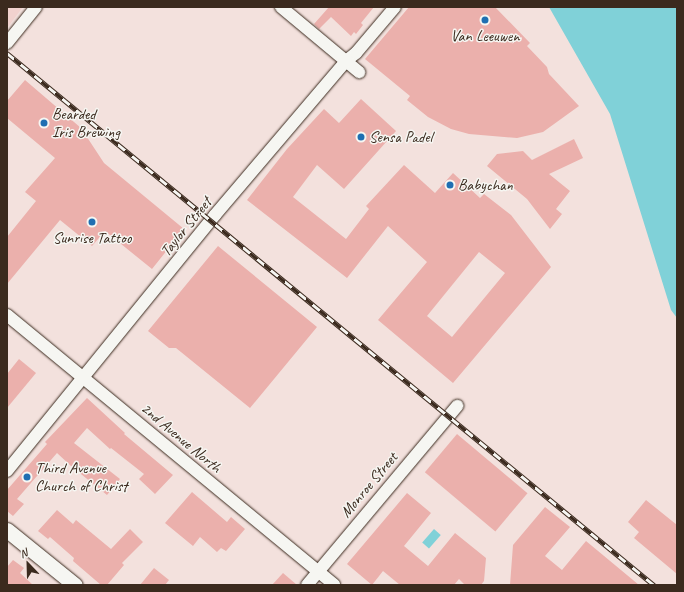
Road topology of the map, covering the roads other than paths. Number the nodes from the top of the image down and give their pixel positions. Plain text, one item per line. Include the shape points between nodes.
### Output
1 (36, 7) edge
2 (281, 7) edge
3 (395, 7) edge
4 (7, 43) edge
5 (346, 61) junction
6 (359, 72) dead end
7 (7, 315) edge
8 (84, 378) junction
9 (457, 406) dead end
10 (7, 472) edge
11 (7, 530) edge
12 (318, 572) junction
13 (75, 585) edge
14 (307, 585) edge
15 (334, 585) edge

1 - 4 street
2 - 5 street
3 - 5 street, Taylor Street via 356,53
5 - 6 street
5 - 8 street, Taylor Street via 215,215
7 - 8 street, 2nd Avenue North
8 - 10 street, Taylor Street
8 - 12 street, 2nd Avenue North
9 - 12 street, Monroe Street
11 - 13 street
12 - 14 street, Monroe Street
12 - 15 street, 2nd Avenue North

